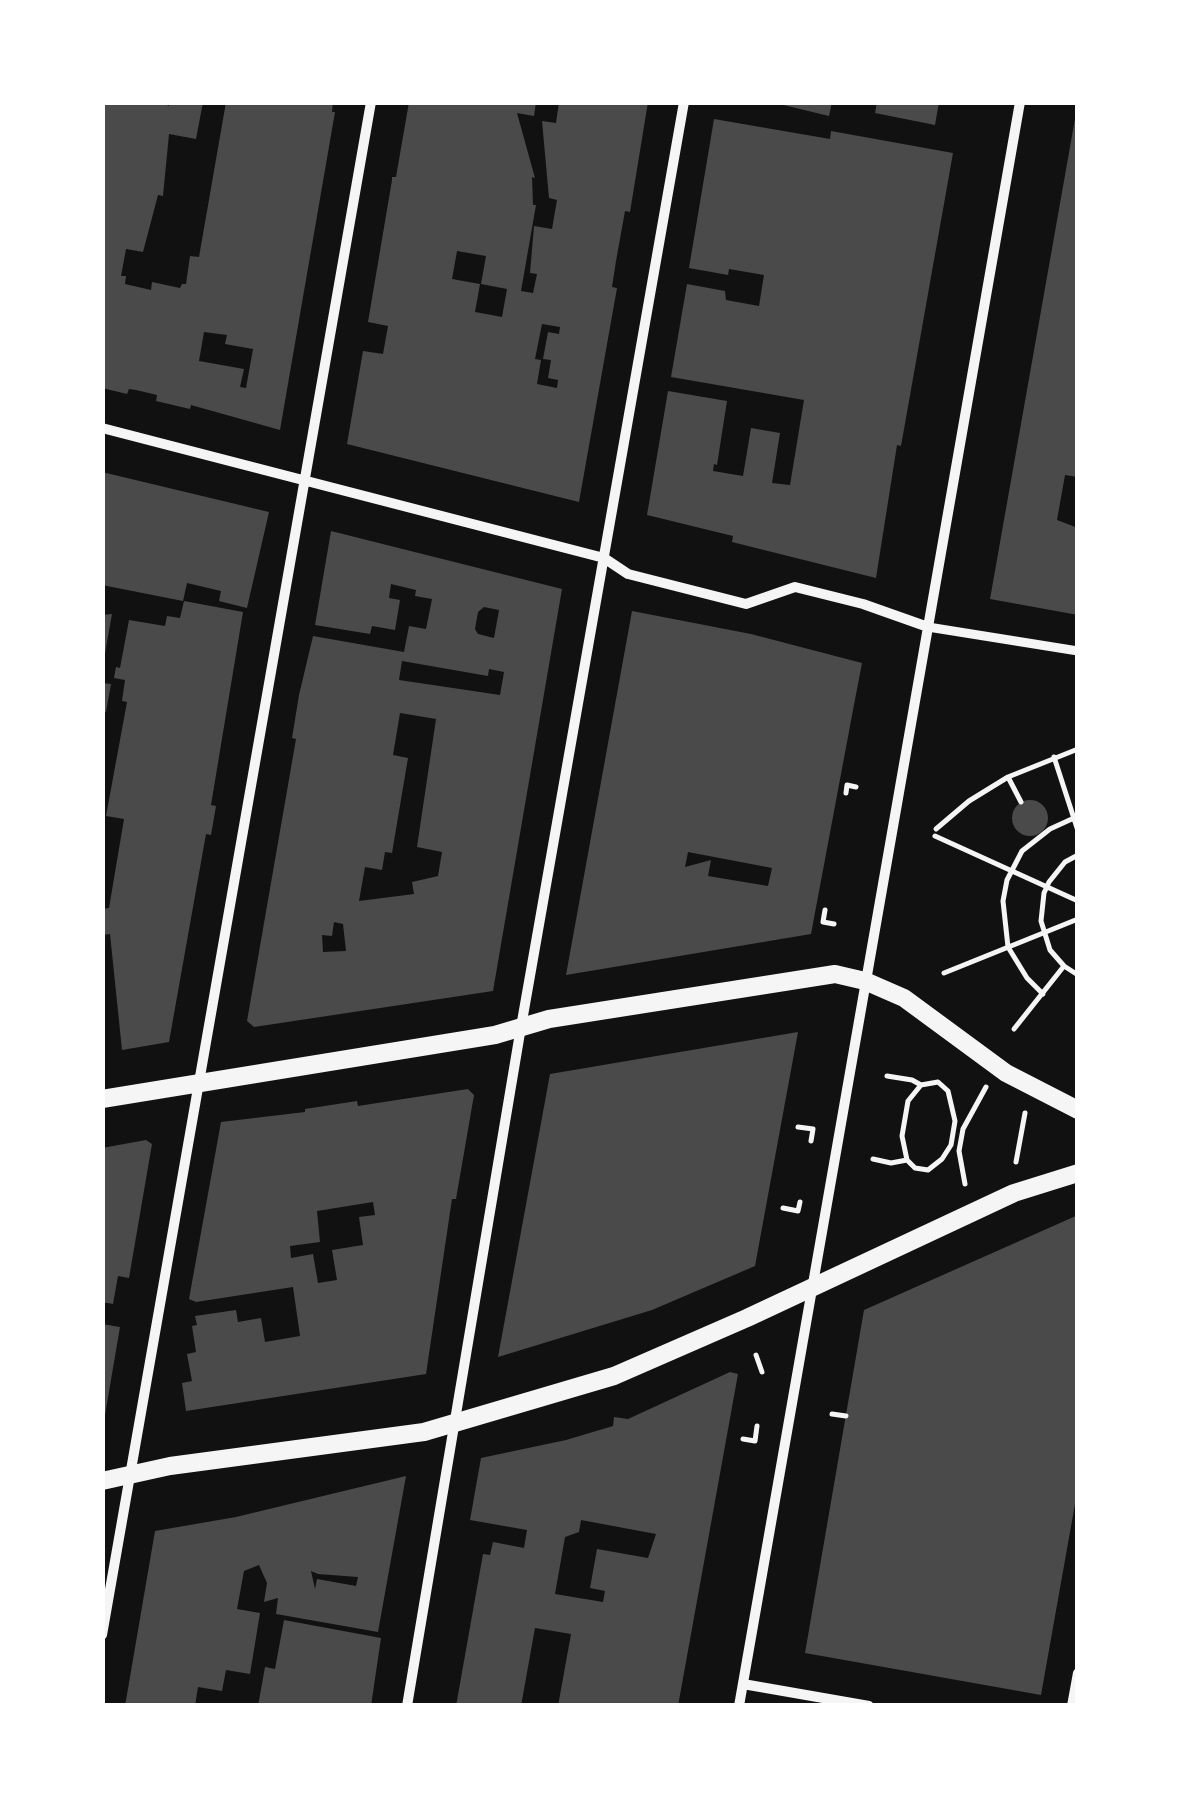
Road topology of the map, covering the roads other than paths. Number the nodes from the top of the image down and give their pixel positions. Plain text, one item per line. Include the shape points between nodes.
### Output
1 (372, 102) edge
2 (684, 102) edge
3 (1020, 102) edge
4 (102, 428) edge
5 (306, 479) junction
6 (604, 558) junction
7 (928, 627) junction
8 (1078, 650) edge
9 (864, 981) junction
10 (522, 1028) junction
11 (200, 1084) junction
12 (102, 1099) edge
13 (1078, 1110) edge
14 (1078, 1173) edge
15 (810, 1288) junction
16 (455, 1425) junction
17 (130, 1475) junction
18 (102, 1481) edge
19 (102, 1635) edge
20 (1078, 1672) edge
21 (742, 1684) junction
22 (407, 1706) edge
23 (739, 1706) edge
24 (869, 1706) edge
25 (1072, 1706) edge

1 - 5 street
2 - 6 street
3 - 7 street
4 - 5 street
5 - 6 street
5 - 11 street
6 - 7 street via 628,574 746,604 796,586
6 - 10 street
7 - 8 street
7 - 9 street
9 - 10 main road via 812,976
9 - 13 main road via 904,998 1006,1072
9 - 15 street
10 - 11 main road
10 - 16 street
11 - 12 main road
11 - 17 street
14 - 15 main road via 1014,1193
15 - 16 main road via 636,1368
15 - 21 street
16 - 17 main road
16 - 22 street
17 - 18 main road
17 - 19 street
20 - 25 street
21 - 23 street
21 - 24 street

